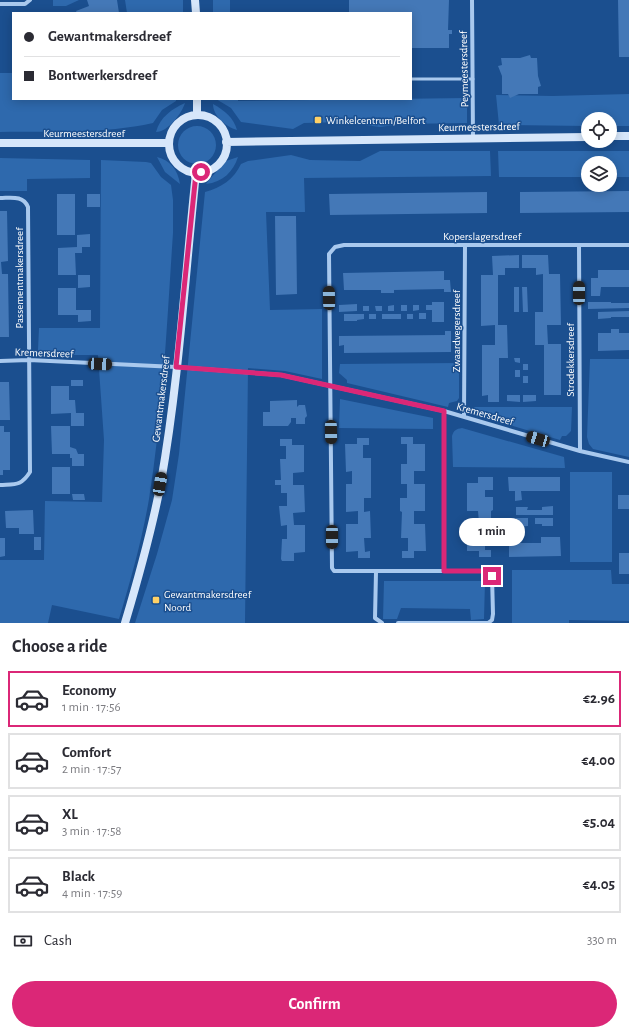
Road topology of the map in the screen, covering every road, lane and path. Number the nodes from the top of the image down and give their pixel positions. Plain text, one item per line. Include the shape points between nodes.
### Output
1 (195, 0) edge
2 (472, 0) edge
3 (29, 1) edge
4 (0, 4) edge
5 (196, 12) edge
6 (412, 79) edge
7 (473, 79) junction
8 (196, 100) edge
9 (197, 115) junction
10 (617, 136) edge
11 (629, 136) edge
12 (581, 137) edge
13 (474, 138) junction
14 (226, 142) junction
15 (169, 143) junction
16 (0, 144) edge
17 (196, 173) junction
18 (0, 198) edge
19 (579, 245) junction
20 (629, 245) edge
21 (465, 246) junction
22 (29, 360) junction
23 (0, 361) edge
24 (176, 367) junction
25 (331, 386) junction
26 (444, 411) junction
27 (464, 417) junction
28 (580, 451) junction
29 (629, 462) edge
30 (0, 485) edge
31 (444, 571) junction
32 (376, 572) junction
33 (125, 623) edge
34 (382, 623) edge
35 (398, 623) edge

1 - 5 street
2 - 7 street, Peymeestersdreef
3 - 4 street via 25,4
6 - 7 lane
7 - 13 street, Peymeestersdreef
8 - 9 street
9 - 14 street via 215,121 223,130
9 - 15 street via 177,123 170,135
10 - 11 street
12 - 13 street, Keurmeestersdreef
13 - 14 street, Keurmeestersdreef
14 - 17 street via 225,154 220,163 206,172
15 - 16 street, Keurmeestersdreef
15 - 17 street via 176,163
17 - 24 street, Gewantmakersdreef
18 - 22 street, Passementmakersdreef via 20,198 28,207
19 - 20 street, Koperslagersdreef
19 - 21 street, Koperslagersdreef
19 - 28 street, Strodekkersdreef
21 - 25 street, Koperslagersdreef via 335,247 330,254 329,262
21 - 27 street, Zwaardvegersdreef
22 - 23 street, Kremersdreef
22 - 24 street, Kremersdreef
22 - 30 street, Passementmakersdreef via 30,472 25,480 18,484
24 - 25 street, Kremersdreef via 281,375
24 - 33 street, Gewantmakersdreef via 167,447 155,512
25 - 26 street, Kremersdreef
25 - 32 street via 332,568 336,571
26 - 27 street, Kremersdreef
26 - 31 street
27 - 28 street, Kremersdreef
28 - 29 street, Kremersdreef
31 - 32 street
31 - 35 street via 490,573 492,620 488,623
32 - 34 street via 375,618

